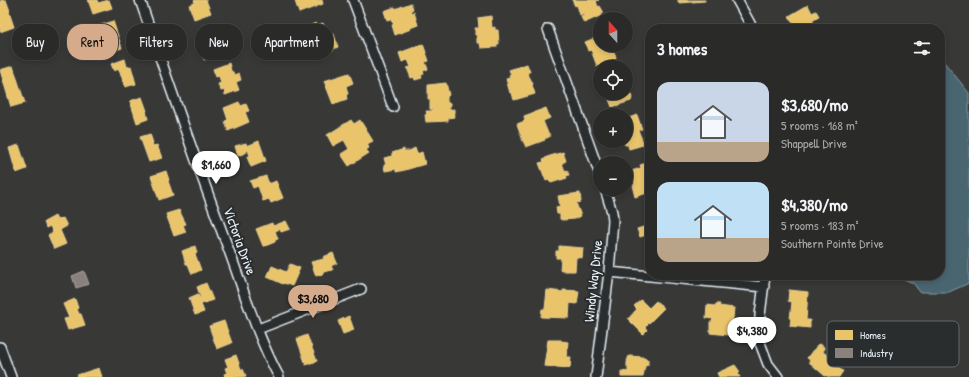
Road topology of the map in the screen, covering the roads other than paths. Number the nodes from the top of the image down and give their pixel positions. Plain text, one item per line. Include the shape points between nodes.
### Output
1 (140, 0) edge
2 (353, 0) edge
3 (737, 0) edge
4 (750, 24) edge
5 (548, 29) dead end
6 (393, 106) dead end
7 (593, 156) edge
8 (607, 196) edge
9 (609, 272) junction
10 (645, 275) edge
11 (692, 280) edge
12 (765, 280) edge
13 (764, 287) junction
14 (361, 290) dead end
15 (258, 329) junction
16 (0, 347) edge
17 (11, 377) edge
18 (279, 377) edge
19 (596, 377) edge
20 (778, 377) edge

1 - 15 street, Victoria Drive
2 - 6 street
3 - 4 street
5 - 7 street
8 - 9 street, Windy Way Drive via 612,212
9 - 10 street
9 - 19 street, Windy Way Drive
11 - 13 street
12 - 13 street
13 - 20 street via 760,343 768,364
14 - 15 street
15 - 18 street, Victoria Drive
16 - 17 street

